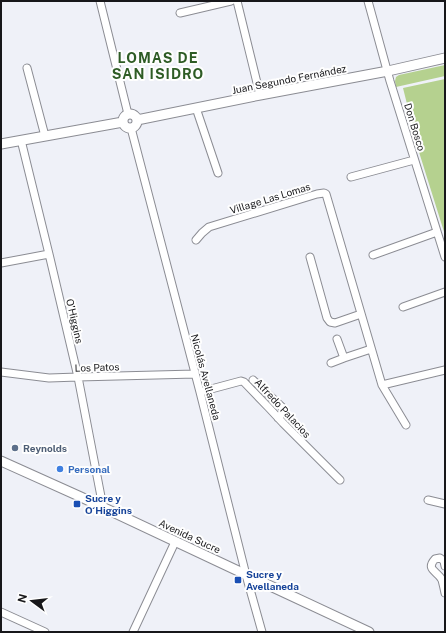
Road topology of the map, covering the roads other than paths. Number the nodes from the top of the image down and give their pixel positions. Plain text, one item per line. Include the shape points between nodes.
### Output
1 (100, 1) edge
2 (231, 1) edge
3 (237, 1) edge
4 (368, 1) edge
5 (180, 13) dead end
6 (445, 58) edge
7 (27, 68) dead end
8 (388, 71) junction
9 (260, 95) junction
10 (196, 108) junction
11 (125, 118) junction
12 (137, 120) junction
13 (131, 128) junction
14 (45, 136) junction
15 (21, 140) junction
16 (1, 144) edge
17 (414, 160) junction
18 (218, 173) dead end
19 (351, 176) dead end
20 (437, 232) junction
21 (196, 240) dead end
22 (49, 254) junction
23 (373, 255) dead end
24 (310, 257) dead end
25 (445, 258) edge
26 (1, 263) edge
27 (445, 292) edge
28 (403, 307) dead end
29 (361, 314) junction
30 (337, 339) dead end
31 (371, 349) junction
32 (344, 358) junction
33 (331, 363) dead end
34 (445, 370) edge
35 (1, 372) edge
36 (195, 374) junction
37 (78, 377) junction
38 (253, 380) dead end
39 (382, 385) junction
40 (200, 392) junction
41 (278, 418) junction
42 (406, 425) dead end
43 (1, 461) edge
44 (340, 480) dead end
45 (428, 500) dead end
46 (445, 504) edge
47 (103, 507) junction
48 (175, 542) junction
49 (445, 566) edge
50 (246, 575) junction
51 (442, 579) junction
52 (445, 592) edge
53 (1, 612) edge
54 (32, 629) edge
55 (44, 632) edge
56 (133, 632) edge
57 (262, 632) edge
58 (369, 632) edge

1 - 11 street
2 - 5 street
3 - 9 street
4 - 8 street, Don Bosco
6 - 8 main road, Juan Segundo Fernández
7 - 14 street
8 - 9 main road, Juan Segundo Fernández
8 - 17 street, Don Bosco
9 - 10 main road, Juan Segundo Fernández
10 - 12 main road, Juan Segundo Fernández
10 - 18 street
11 - 12 main road via 132,114
11 - 13 main road via 124,125
11 - 14 main road
12 - 13 main road
13 - 36 street, Nicolás Avellaneda
14 - 15 main road
15 - 16 main road
15 - 22 street, O'Higgins
17 - 19 street
17 - 20 street, Don Bosco
20 - 23 street
20 - 25 street, Don Bosco
21 - 29 street, Village Las Lomas via 209,227 324,193
22 - 26 street
22 - 37 street, O'Higgins
24 - 29 street via 330,322 335,323
27 - 28 street
29 - 31 street, Village Las Lomas
30 - 32 street
31 - 32 street
31 - 39 street, Village Las Lomas
32 - 33 street
34 - 39 street
35 - 37 street, Los Patos via 49,378
36 - 37 street, Los Patos
36 - 40 street, Nicolás Avellaneda
37 - 47 street, O'Higgins
38 - 41 street via 282,407 283,412
39 - 42 street, Village Las Lomas
40 - 41 street, Alfredo Palacios via 241,381
40 - 50 street, Nicolás Avellaneda
41 - 44 street, Alfredo Palacios
43 - 47 main road, Avenida Sucre
45 - 46 street
47 - 48 main road, Avenida Sucre
48 - 50 main road, Avenida Sucre
48 - 56 street
49 - 51 street
49 - 51 street via 440,558 435,559 431,565
50 - 57 street, Nicolás Avellaneda
50 - 58 main road, Avenida Sucre
51 - 52 street
53 - 54 street
54 - 55 street

